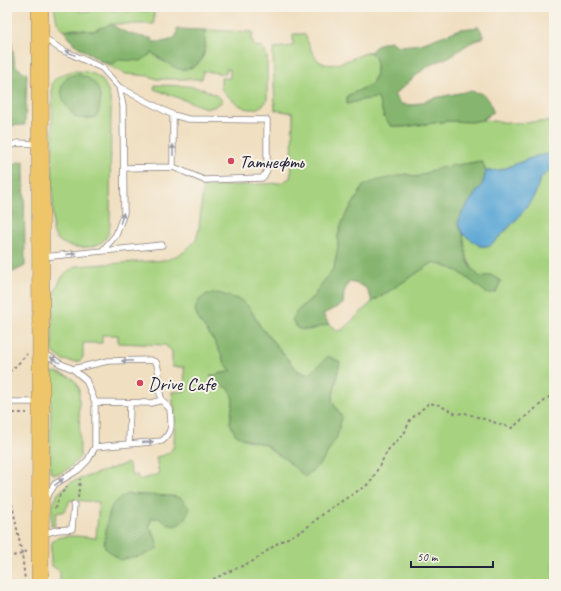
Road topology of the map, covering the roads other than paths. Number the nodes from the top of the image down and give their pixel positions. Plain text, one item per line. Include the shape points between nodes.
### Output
1 (40, 7) edge
2 (40, 35) junction
3 (119, 87) junction
4 (173, 115) junction
5 (40, 144) junction
6 (7, 147) edge
7 (173, 167) junction
8 (124, 168) junction
9 (162, 245) dead end
10 (102, 251) junction
11 (40, 257) junction
12 (34, 349) junction
13 (73, 369) junction
14 (162, 400) junction
15 (7, 402) edge
16 (95, 402) junction
17 (130, 403) junction
18 (41, 410) junction
19 (129, 444) junction
20 (96, 447) junction
21 (74, 505) road end
22 (40, 515) junction
23 (40, 535) junction
24 (33, 584) edge

1 - 2 main road
3 -> 2 lane via 102,68 60,49
2 - 5 main road
3 - 4 lane
3 - 8 lane via 123,106
7 -> 4 lane
4 - 7 lane via 188,119 267,120 267,170 262,178 204,180
5 - 6 lane via 18,143
5 - 11 main road
7 - 8 lane
10 -> 8 lane via 116,235 124,213
9 - 10 lane
11 -> 10 lane
11 - 12 main road
13 -> 12 lane
12 - 18 main road
14 -> 13 lane via 156,362 108,361
13 - 16 lane via 86,380
14 - 17 lane via 152,403
19 -> 14 lane via 162,441 168,436 171,430 170,409
15 - 18 lane
16 - 17 lane
16 - 20 lane
17 - 19 lane
18 - 22 main road
19 - 20 lane
22 -> 20 lane via 44,502 55,484 78,470
21 - 23 lane via 72,529
22 - 23 main road
23 - 24 main road

